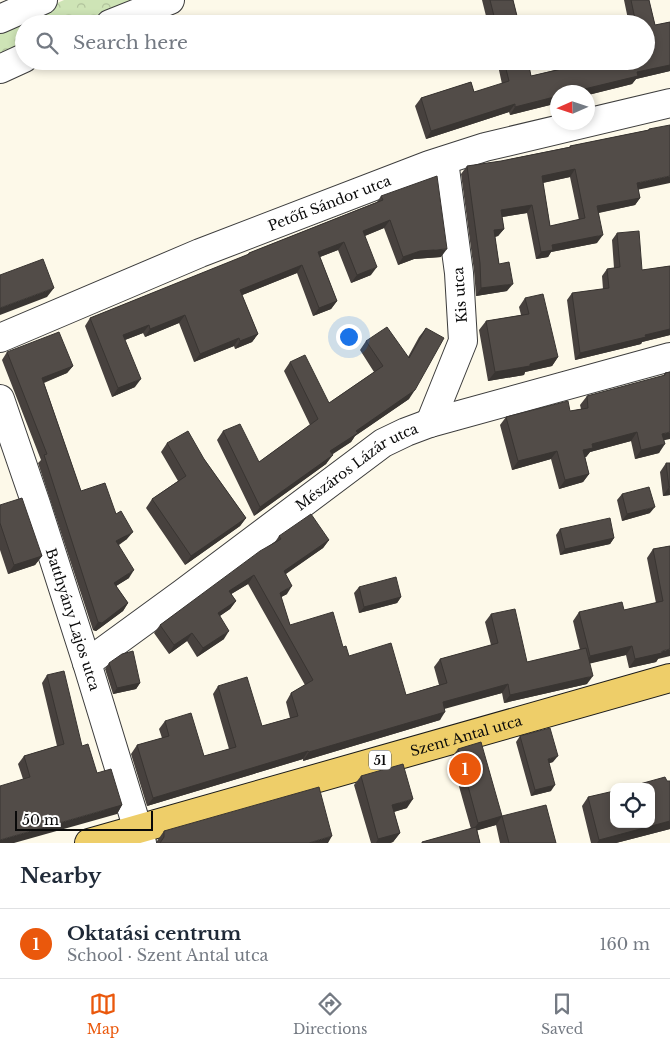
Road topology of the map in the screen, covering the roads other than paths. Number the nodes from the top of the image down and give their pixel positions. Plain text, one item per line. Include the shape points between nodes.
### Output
1 (43, 0) edge
2 (170, 0) edge
3 (132, 15) edge
4 (0, 19) edge
5 (15, 62) edge
6 (0, 68) edge
7 (670, 103) edge
8 (444, 161) junction
9 (0, 338) edge
10 (670, 357) edge
11 (0, 399) edge
12 (430, 423) junction
13 (87, 663) junction
14 (670, 678) edge
15 (140, 836) edge
16 (89, 843) edge

1 - 4 street
2 - 3 street
5 - 6 street
7 - 8 street, Petőfi Sándor utca via 485,147
8 - 9 street, Petőfi Sándor utca via 200,253
8 - 12 street, Kis utca via 460,273 463,341
10 - 12 street, Mészáros Lázár utca
11 - 13 street, Batthyány Lajos utca
12 - 13 street, Mészáros Lázár utca via 383,443
13 - 15 street, Batthyány Lajos utca
14 - 15 main road, Szent Antal utca / 51
15 - 16 main road, Szent Antal utca / 51

